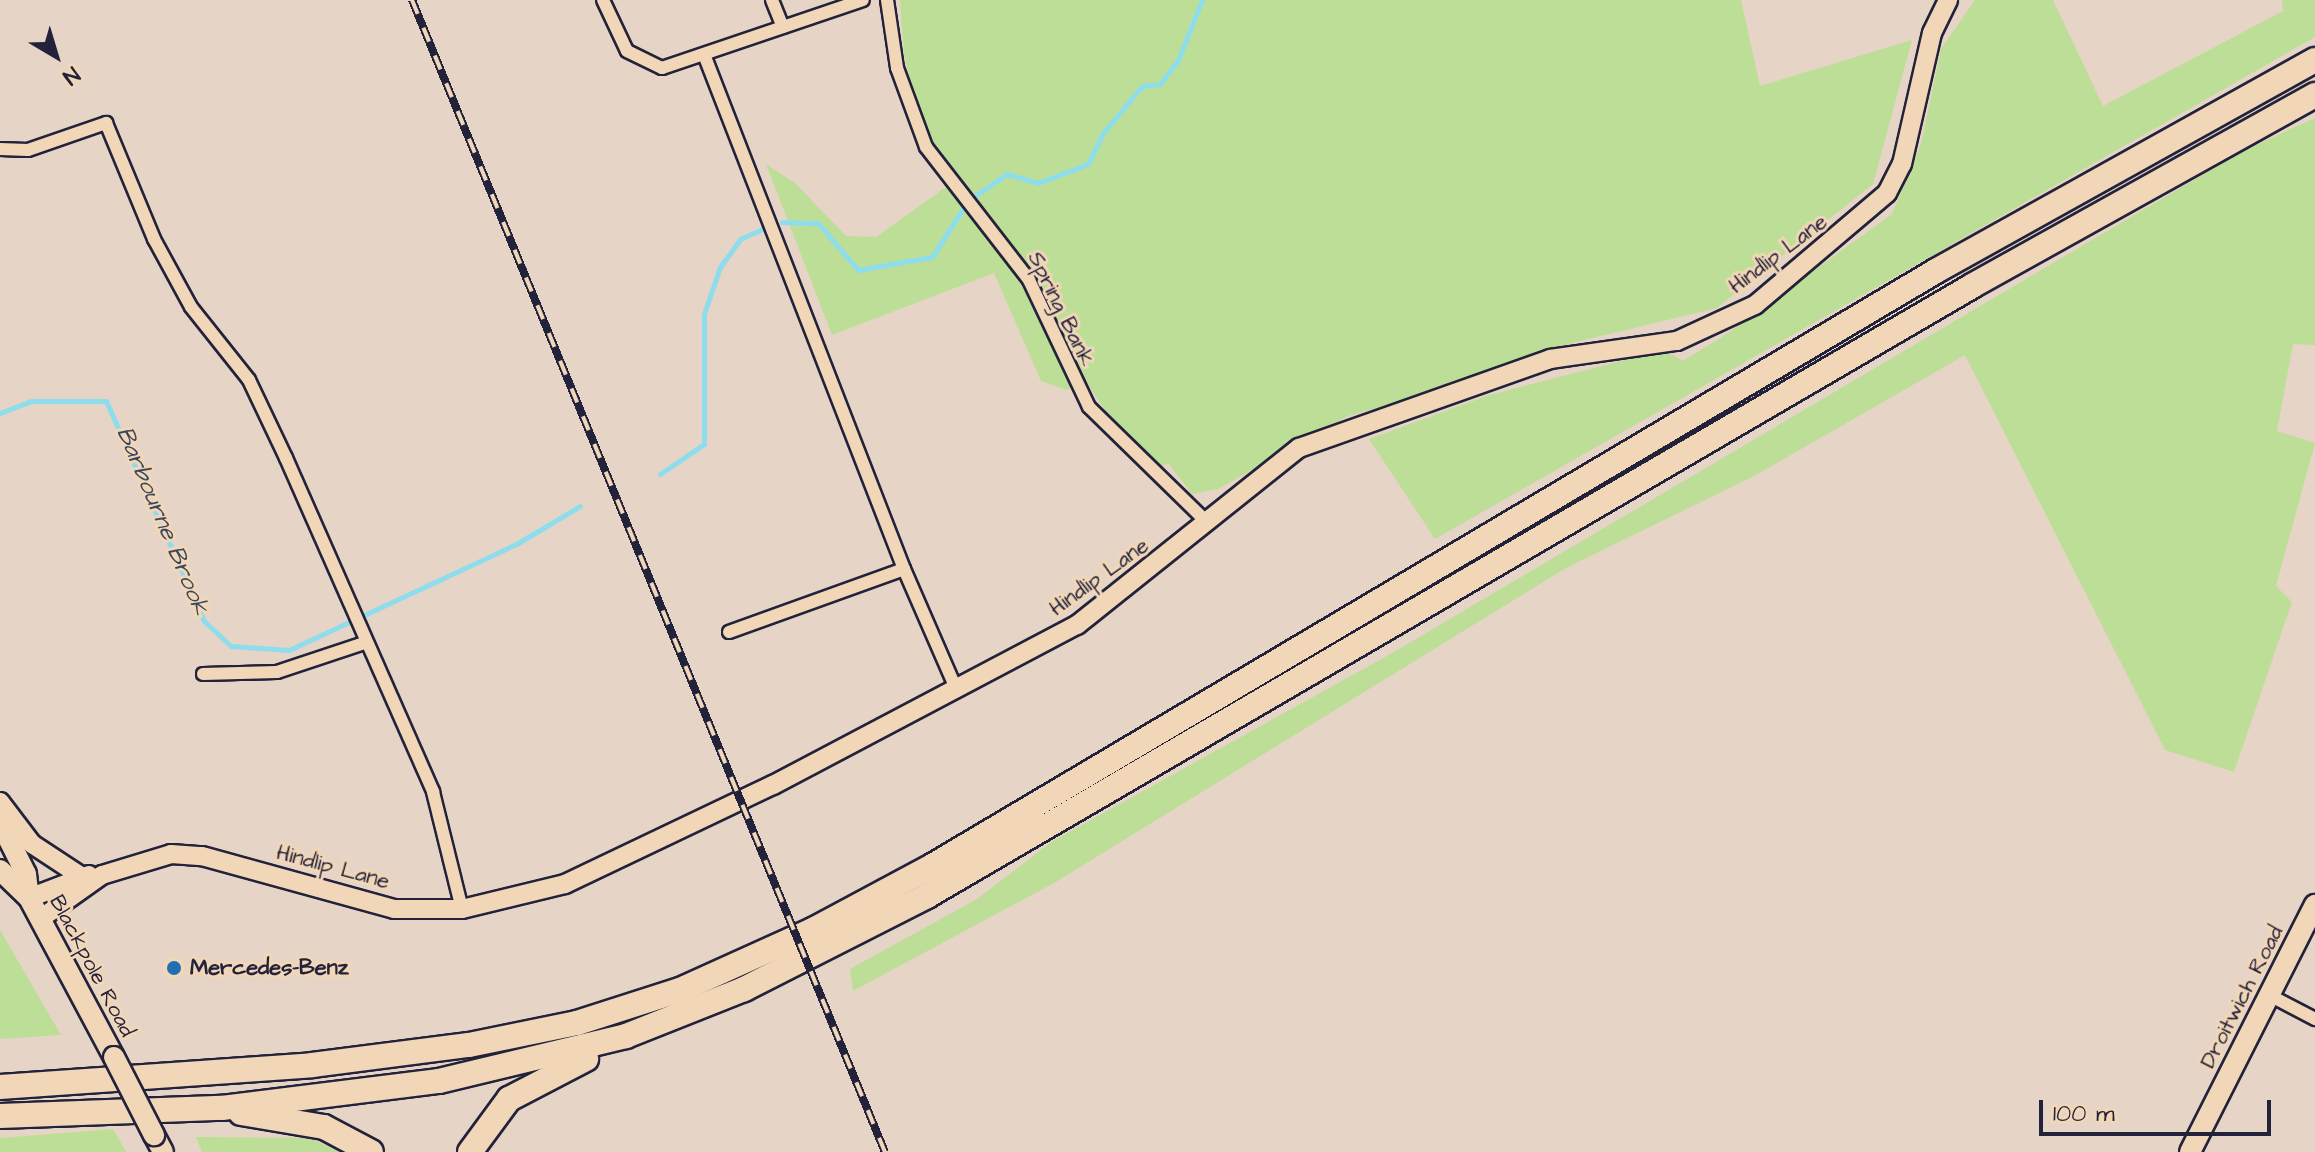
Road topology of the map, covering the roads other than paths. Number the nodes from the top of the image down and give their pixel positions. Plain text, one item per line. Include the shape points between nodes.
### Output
1 (603, 0) edge
2 (772, 0) edge
3 (863, 0) edge
4 (887, 0) edge
5 (1948, 0) edge
6 (783, 27) junction
7 (705, 57) junction
8 (2315, 60) edge
9 (2315, 95) edge
10 (0, 149) edge
11 (1208, 523) junction
12 (904, 569) junction
13 (729, 632) dead end
14 (364, 643) junction
15 (203, 674) dead end
16 (957, 691) junction
17 (0, 802) edge
18 (0, 822) edge
19 (0, 870) edge
20 (79, 875) junction
21 (102, 875) junction
22 (29, 898) junction
23 (2315, 905) edge
24 (462, 909) junction
25 (40, 919) junction
26 (2271, 996) junction
27 (2315, 1019) edge
28 (626, 1036) junction
29 (0, 1087) edge
30 (222, 1108) junction
31 (0, 1116) edge
32 (159, 1144) edge
33 (371, 1152) edge
34 (470, 1152) edge
35 (2190, 1152) edge

1 - 7 street via 627,51 644,63 662,68
2 - 6 street
3 - 6 street
4 - 11 street, Spring Bank via 897,68 926,147 1029,280 1089,407
5 - 11 street, Hindlip Lane via 1932,33 1902,164 1887,193 1755,305 1677,341 1550,359 1299,448
6 - 7 street
7 - 12 street
8 - 29 highway via 1936,271 934,865 813,930 693,984 577,1023 469,1045 312,1065
9 - 28 highway via 1972,286 927,896 744,989
10 - 14 street via 28,150 106,123 154,239 191,307 249,380
11 - 16 street, Hindlip Lane via 1077,625
12 - 13 street
12 - 16 street
14 - 15 street via 277,672
14 - 24 street via 433,792
16 - 24 street, Hindlip Lane via 565,884
17 - 20 street via 32,844
18 - 22 main road, Blackpole Road via 26,874
19 - 22 main road, Blackpole Road
20 - 21 street, Hindlip Lane
20 - 22 street, Hindlip Lane
21 - 24 street, Hindlip Lane via 142,859 187,854 394,909
21 - 25 street, Hindlip Lane
22 - 25 main road, Blackpole Road
23 - 26 main road, Droitwich Road
25 - 32 main road, Blackpole Road, bridge
26 - 27 street
26 - 35 main road, Droitwich Road
28 - 30 highway via 439,1081
28 - 34 highway via 509,1099
30 - 31 highway
30 - 33 highway via 324,1127

